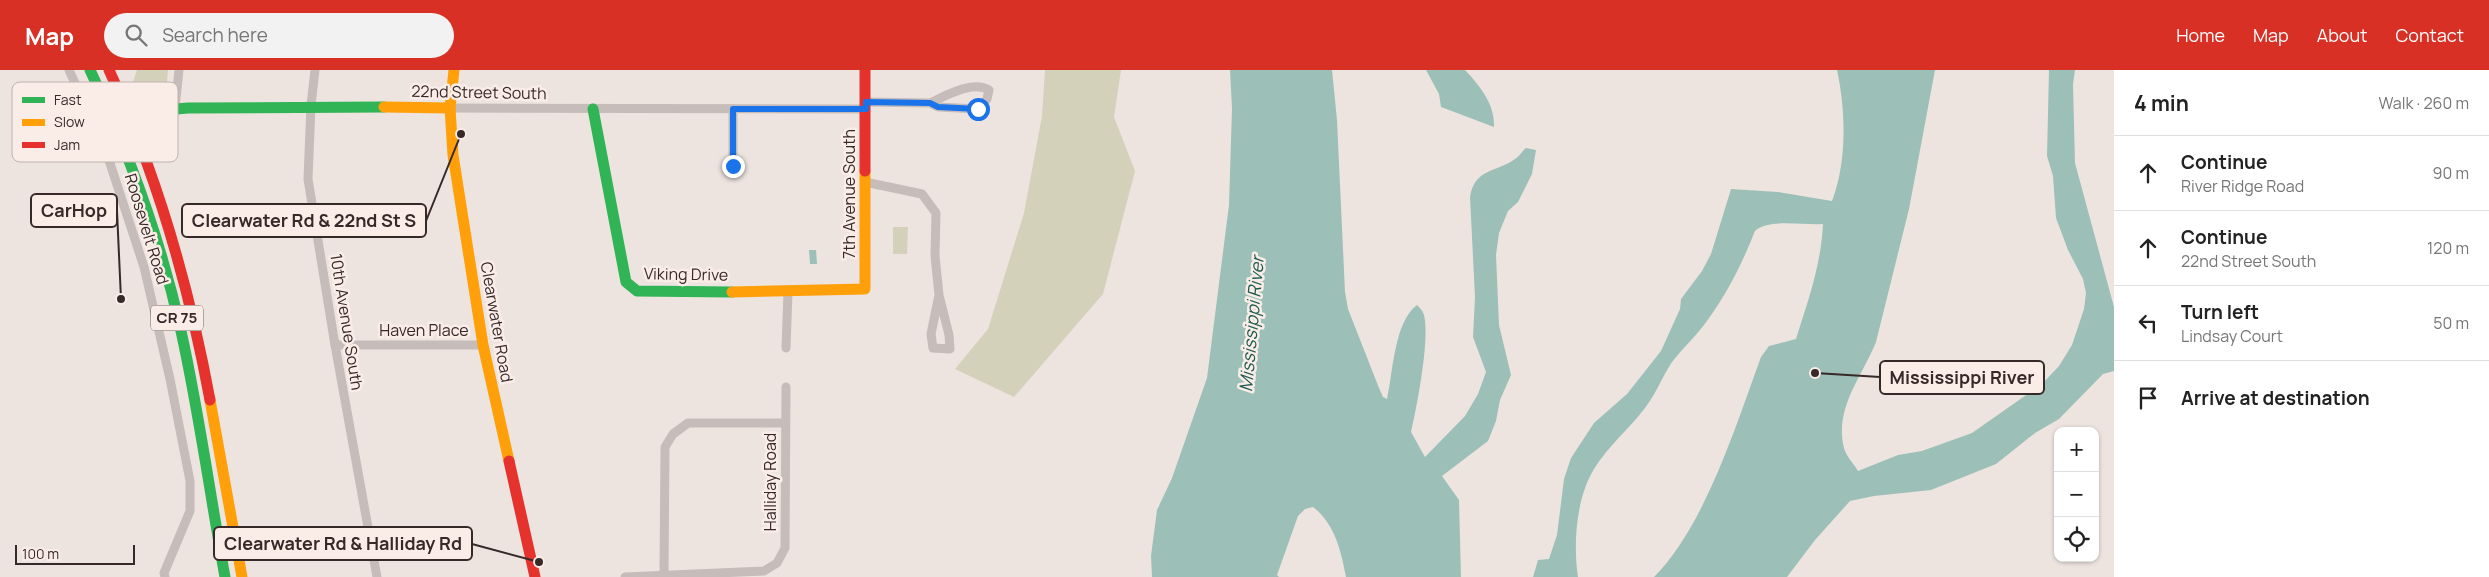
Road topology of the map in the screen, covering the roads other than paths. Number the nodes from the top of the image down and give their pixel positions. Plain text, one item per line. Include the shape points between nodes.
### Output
1 (69, 70) edge
2 (90, 70) edge
3 (109, 70) edge
4 (315, 70) edge
5 (454, 70) edge
6 (866, 70) edge
7 (74, 82) edge
8 (96, 82) edge
9 (114, 82) edge
10 (930, 103) junction
11 (311, 105) junction
12 (866, 106) junction
13 (178, 108) edge
14 (450, 108) junction
15 (593, 109) junction
16 (733, 109) junction
17 (109, 162) edge
18 (128, 162) edge
19 (146, 162) edge
20 (733, 166) dead end
21 (865, 182) junction
22 (865, 289) joint
23 (788, 292) junction
24 (939, 296) junction
25 (335, 345) junction
26 (483, 345) junction
27 (786, 348) dead end
28 (786, 387) dead end
29 (785, 423) junction
30 (664, 575) junction
31 (165, 577) edge
32 (225, 577) edge
33 (242, 577) edge
34 (377, 577) edge
35 (535, 577) edge
36 (625, 577) edge

1 - 7 street, Roosevelt Road
2 - 8 street, Roosevelt Road / CR 75
3 - 9 street, Roosevelt Road / CR 75
4 - 11 street, 10th Avenue South
5 - 14 street, Clearwater Road
6 - 12 street, 7th Avenue South
10 - 10 street via 938,107 978,109 987,99 989,90 966,89
10 - 12 street, 22nd Street South
11 - 13 street, 22nd Street South
11 - 14 street, 22nd Street South
11 - 25 street, 10th Avenue South via 308,179
12 - 16 street, 22nd Street South
12 - 21 street, 7th Avenue South
14 - 15 street, 22nd Street South
14 - 26 street, Clearwater Road via 453,155
15 - 16 street, 22nd Street South
15 - 23 street, Viking Drive via 626,282 637,291
16 - 20 street
17 - 31 street, Roosevelt Road via 144,266 190,481 190,511 174,545
18 - 32 street, Roosevelt Road / CR 75 via 181,330
19 - 33 street, Roosevelt Road / CR 75 via 197,330
21 - 22 street, 7th Avenue South
21 - 24 street via 922,194 936,214 935,256
22 - 23 street, Viking Drive
23 - 27 street
24 - 24 street via 931,334 933,348 950,350
25 - 26 street, Haven Place
25 - 34 street, 10th Avenue South
26 - 35 street, Clearwater Road
28 - 29 street
29 - 30 street, Halliday Road via 785,548 776,563 764,571
29 - 30 street, Halliday Road via 688,423 673,434 665,447
30 - 36 street, Halliday Road

